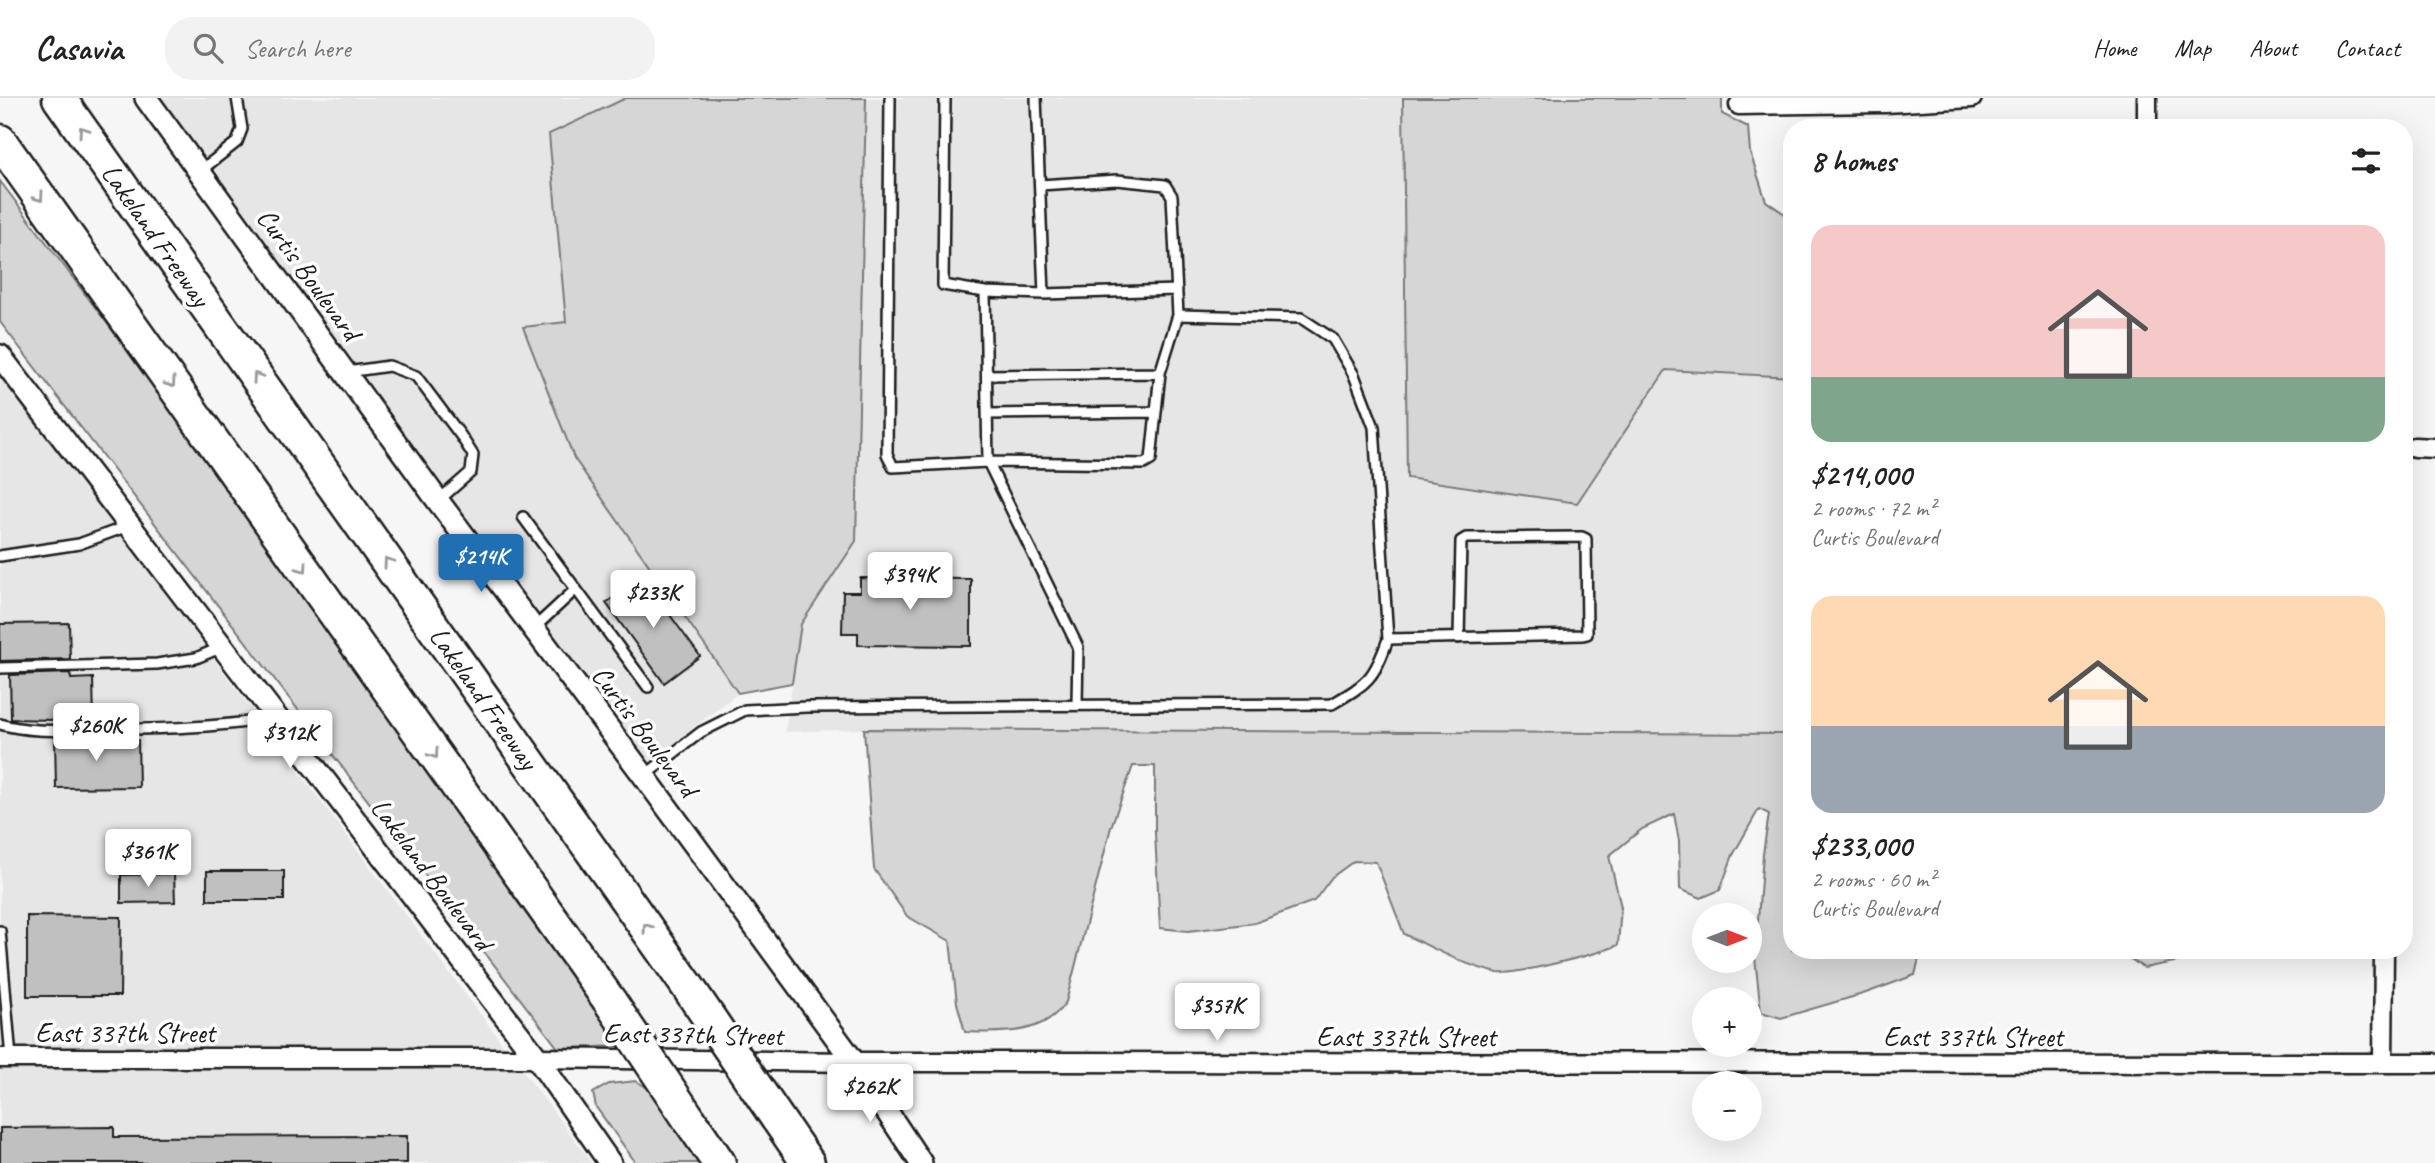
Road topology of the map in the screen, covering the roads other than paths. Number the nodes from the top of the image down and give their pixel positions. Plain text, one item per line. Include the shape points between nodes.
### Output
1 (59, 98) edge
2 (146, 98) edge
3 (237, 98) edge
4 (890, 98) edge
5 (944, 98) edge
6 (1036, 98) edge
7 (1972, 98) edge
8 (2147, 98) edge
9 (1739, 105) dead end
10 (2147, 119) edge
11 (0, 141) edge
12 (200, 171) junction
13 (1040, 185) junction
14 (1177, 290) junction
15 (985, 292) junction
16 (1044, 294) junction
17 (1178, 315) junction
18 (0, 356) edge
19 (345, 372) junction
20 (1160, 373) junction
21 (987, 375) junction
22 (1156, 412) junction
23 (987, 414) junction
24 (2414, 447) dead end
25 (2435, 448) edge
26 (988, 462) junction
27 (438, 501) junction
28 (523, 517) dead end
29 (130, 526) junction
30 (0, 556) edge
31 (576, 589) junction
32 (533, 628) junction
33 (1459, 638) junction
34 (1388, 639) junction
35 (222, 647) junction
36 (0, 668) edge
37 (648, 687) dead end
38 (1077, 705) junction
39 (277, 718) junction
40 (0, 724) edge
41 (644, 776) junction
42 (0, 931) edge
43 (2384, 959) edge
44 (5, 1058) edge
45 (537, 1058) junction
46 (854, 1062) junction
47 (2383, 1063) junction
48 (2435, 1063) edge
49 (610, 1163) edge
50 (719, 1163) edge
51 (808, 1163) edge
52 (921, 1163) edge

51 -> 1 highway, Lakeland Freeway, bridge
2 - 12 street, Curtis Boulevard
3 - 12 lane via 242,129 237,142
4 - 26 lane via 887,454 893,467
5 - 15 lane via 943,285
6 - 13 lane
7 - 9 street
8 - 10 street
11 -> 50 highway, bridge via 611,1003
12 - 19 street, Curtis Boulevard
13 - 14 lane via 1117,180 1165,186 1172,196
13 - 16 lane
14 - 16 lane
14 - 17 lane
15 - 16 lane
15 - 21 lane
17 - 20 lane
17 - 34 lane via 1300,318 1333,339 1354,375 1374,427
18 - 29 street, Lakeland Boulevard
19 - 27 street, Curtis Boulevard
19 - 27 lane via 389,366 416,376 461,436 473,455 471,472
20 - 21 lane
20 - 22 lane
21 - 23 lane
22 - 23 lane
22 - 26 lane via 1151,460 1144,464
23 - 26 lane
24 - 25 street
26 - 38 lane via 1078,647
27 - 32 street, Curtis Boulevard
28 - 31 lane
29 - 30 lane via 79,544
29 - 35 street, Lakeland Boulevard
31 - 32 lane
31 - 37 lane
32 - 41 street, Curtis Boulevard
33 - 33 lane via 1587,634 1586,539 1461,541
33 - 34 lane
34 - 38 lane via 1377,669 1361,687 1332,704
35 - 36 lane via 196,658 157,664
35 - 39 street, Lakeland Boulevard
38 - 41 lane via 745,710 701,732
39 - 40 lane via 160,729 27,730
39 - 45 street, Lakeland Boulevard
41 - 46 street, Curtis Boulevard
42 - 44 lane
43 - 47 street
44 - 45 street, East 337th Street
45 - 46 street, East 337th Street
45 - 49 street, Lakeland Boulevard
46 - 47 street, East 337th Street
46 - 52 street, Curtis Boulevard
47 - 48 street, East 337th Street

